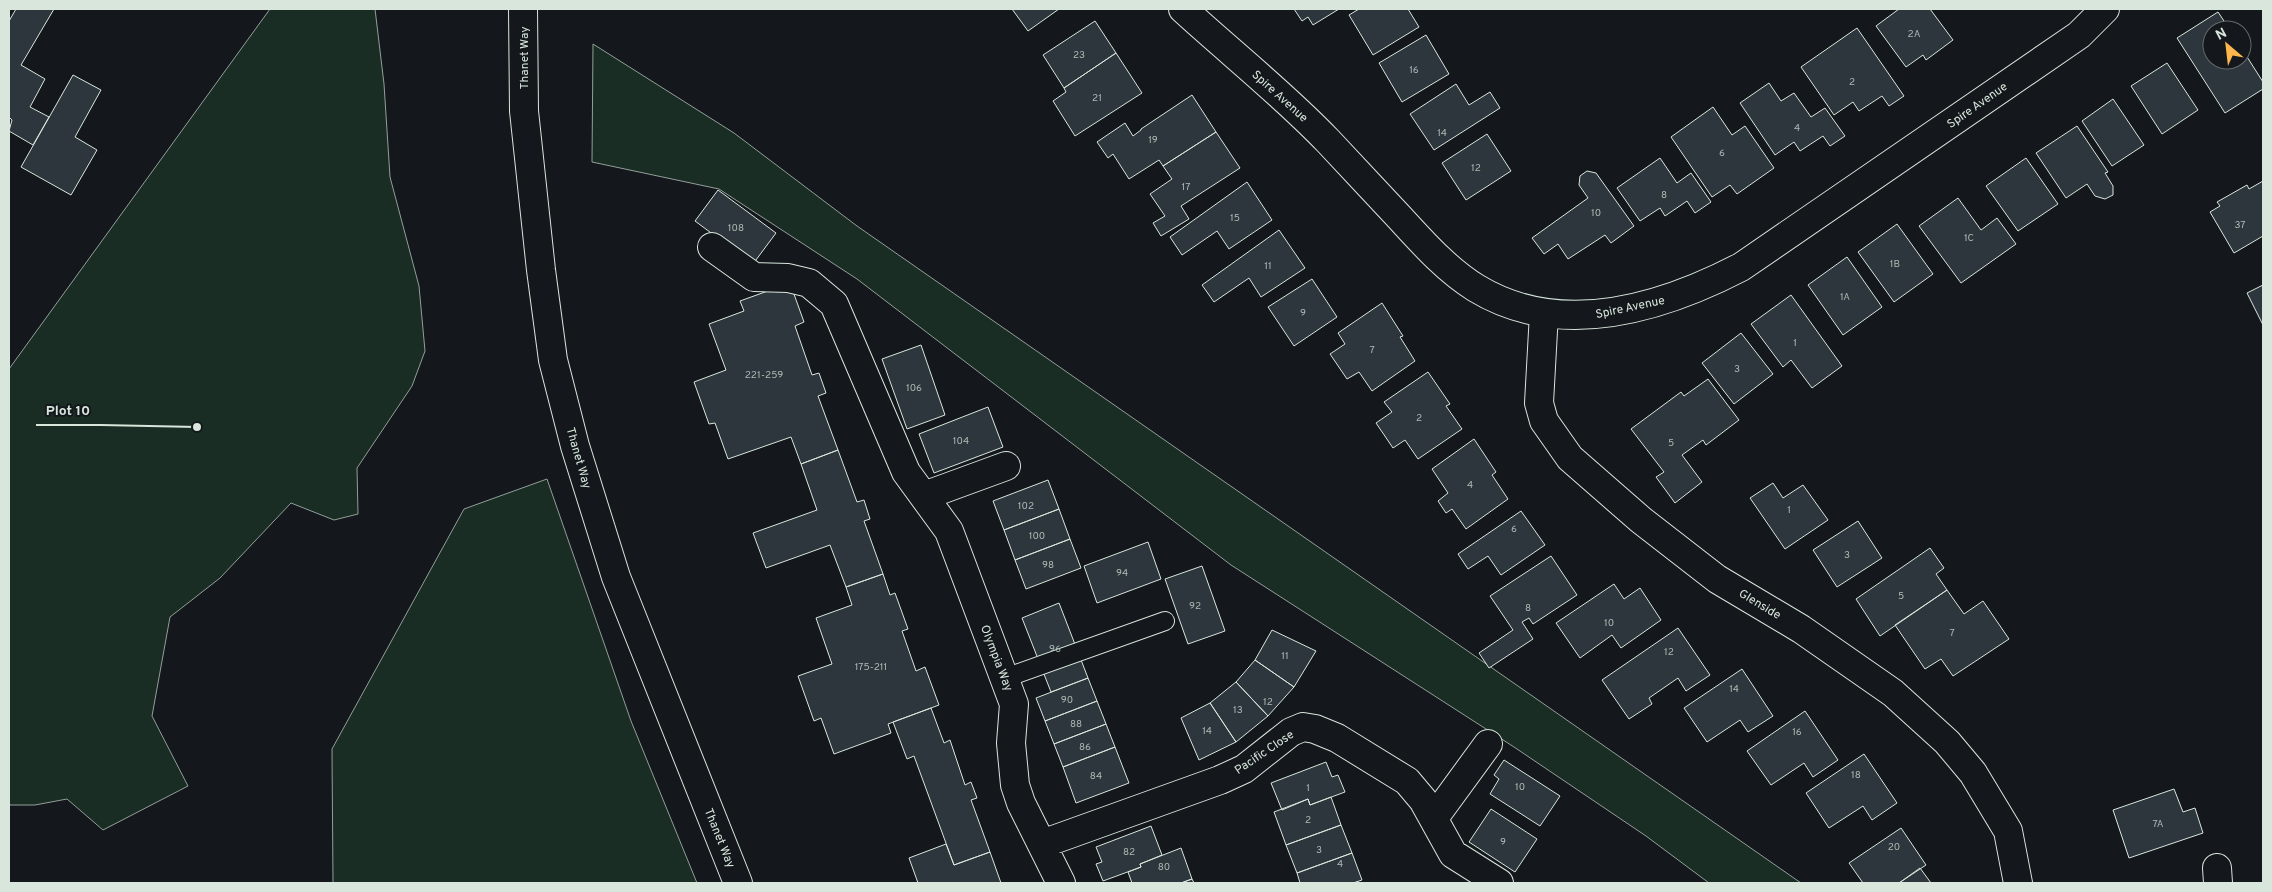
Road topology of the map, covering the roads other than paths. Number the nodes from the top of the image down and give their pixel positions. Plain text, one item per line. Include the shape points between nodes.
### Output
1 (524, 9) edge
2 (1183, 9) edge
3 (2105, 9) edge
4 (712, 248) dead end
5 (1544, 313) junction
6 (1006, 466) dead end
7 (924, 496) junction
8 (1165, 621) dead end
9 (1004, 678) junction
10 (1488, 744) dead end
11 (1434, 818) junction
12 (1042, 844) junction
13 (738, 883) edge
14 (1061, 883) edge
15 (1499, 883) edge
16 (2018, 883) edge

1 - 13 street, Thanet Way via 524,111 553,360 575,446 616,577
2 - 5 street, Spire Avenue via 1315,128 1454,272 1496,299
3 - 5 street, Spire Avenue via 2080,35 1741,267 1701,288 1608,314
4 - 7 street, Olympia Way via 754,277 788,278 809,283 834,304 906,472
5 - 16 street, Glenside via 1539,403 1544,421 1570,458 1641,520 1717,579 1801,629 1893,693 1947,742 1973,773 2008,831
6 - 7 street
7 - 9 street, Olympia Way via 949,531
8 - 9 lane
9 - 12 street, Olympia Way via 1014,704 1011,742 1016,785 1021,803
10 - 11 street
11 - 12 street, Pacific Close via 1407,781 1337,738 1303,727 1291,732 1244,769 1220,780
11 - 15 street, Pacific Close via 1453,854
12 - 14 street, Olympia Way

